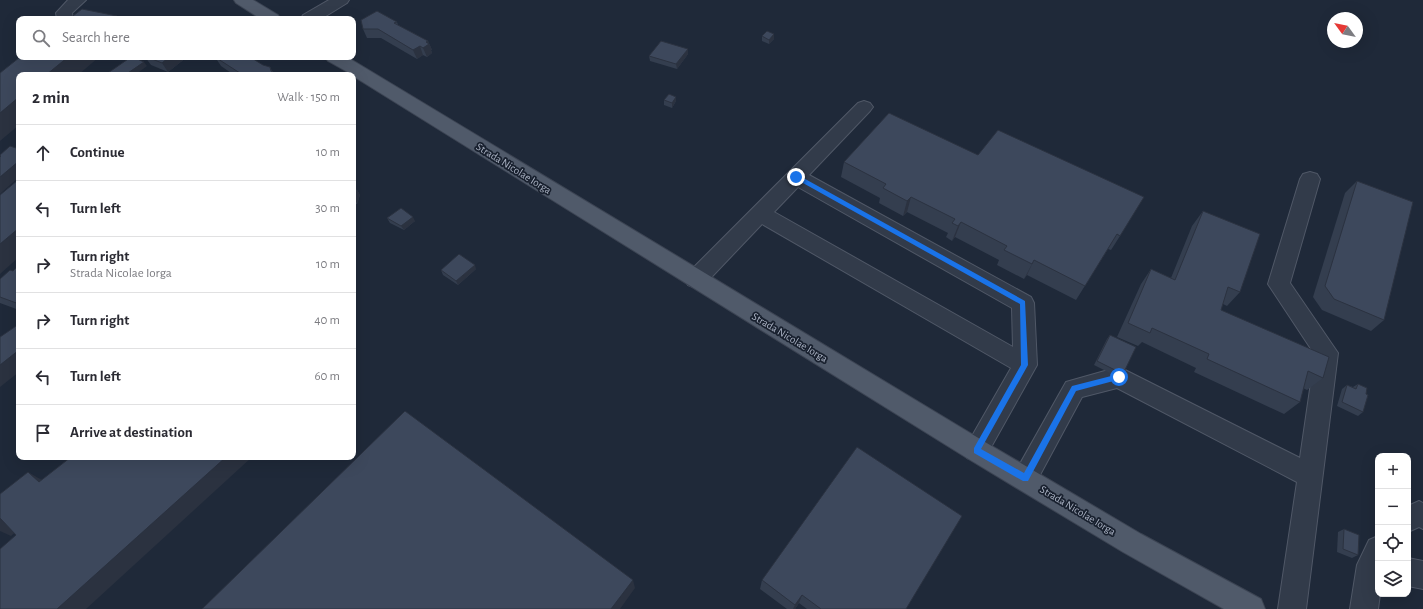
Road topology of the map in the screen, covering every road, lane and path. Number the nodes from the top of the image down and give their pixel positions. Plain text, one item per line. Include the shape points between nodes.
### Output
1 (78, 0) edge
2 (242, 0) edge
3 (341, 0) edge
4 (64, 16) edge
5 (267, 16) edge
6 (313, 16) edge
7 (339, 60) edge
8 (864, 108) dead end
9 (796, 177) junction
10 (1310, 178) dead end
11 (760, 213) junction
12 (696, 279) junction
13 (1025, 365) junction
14 (976, 450) junction
15 (1310, 476) junction
16 (1025, 478) junction
17 (1423, 516) edge
18 (1411, 518) edge
19 (1376, 561) edge
20 (1411, 573) edge
21 (1423, 575) edge
22 (1251, 609) edge
23 (1292, 609) edge
24 (1364, 609) edge

1 - 4 street via 68,8
2 - 5 main road
3 - 6 street
7 - 12 main road, Strada Nicolae Iorga
8 - 9 street
9 - 11 street
9 - 13 street via 1023,303
10 - 15 street via 1279,284 1326,353
11 - 12 street
11 - 13 street
12 - 14 main road, Strada Nicolae Iorga
13 - 14 street
14 - 16 main road, Strada Nicolae Iorga
15 - 16 street via 1119,377 1074,388
15 - 23 street
16 - 22 main road, Strada Nicolae Iorga via 1132,543
17 - 18 street via 1419,514
19 - 24 street
20 - 21 street

